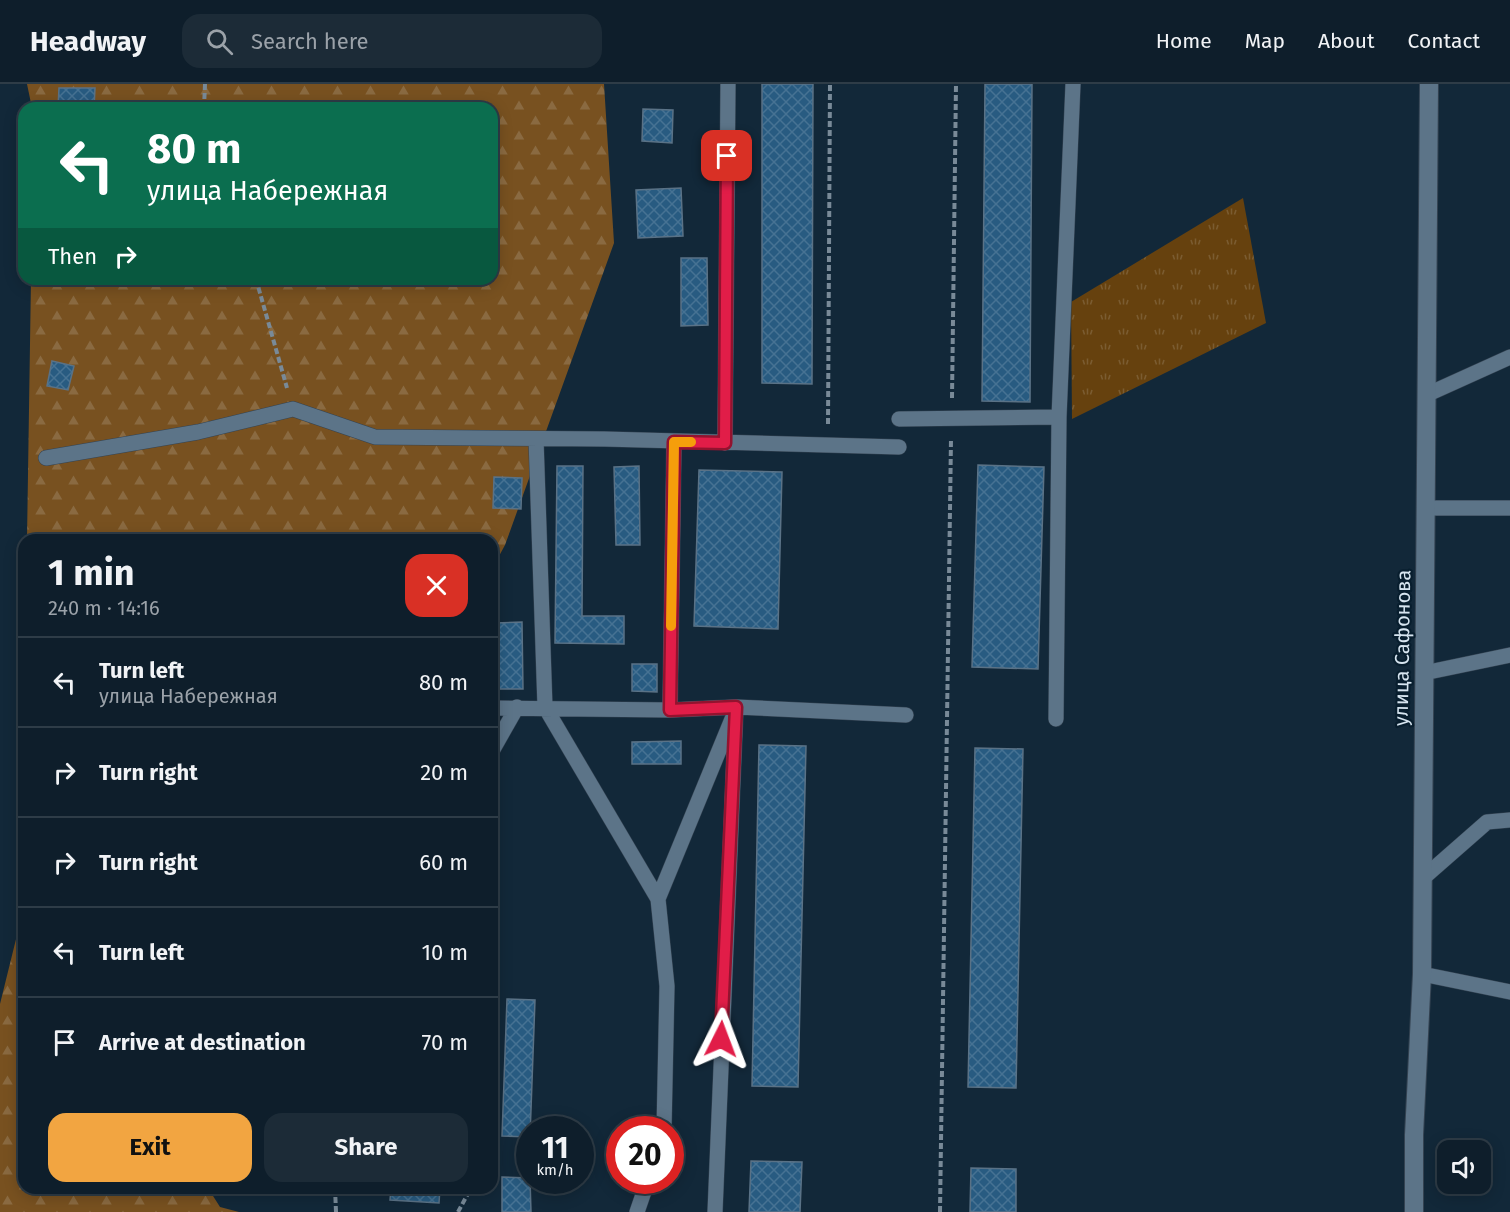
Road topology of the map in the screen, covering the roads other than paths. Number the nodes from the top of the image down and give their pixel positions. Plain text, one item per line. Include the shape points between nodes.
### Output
1 (728, 84) edge
2 (1073, 84) edge
3 (1429, 84) edge
4 (1510, 357) edge
5 (1426, 395) junction
6 (1059, 417) junction
7 (899, 419) dead end
8 (536, 439) junction
9 (674, 442) junction
10 (725, 443) junction
11 (899, 447) dead end
12 (46, 458) dead end
13 (1426, 508) junction
14 (1510, 508) edge
15 (1510, 655) edge
16 (1424, 673) junction
17 (517, 707) junction
18 (545, 707) junction
19 (736, 707) junction
20 (498, 708) edge
21 (670, 710) junction
22 (906, 715) dead end
23 (1056, 719) dead end
24 (498, 740) edge
25 (1510, 820) edge
26 (1422, 879) junction
27 (658, 899) junction
28 (1422, 974) junction
29 (1510, 992) edge
30 (664, 1116) edge
31 (643, 1194) edge
32 (637, 1212) edge
33 (715, 1212) edge
34 (1414, 1212) edge

1 - 10 lane
2 - 6 lane
3 - 5 street, улица Сафонова
4 - 5 lane
5 - 13 street, улица Сафонова
6 - 7 lane
6 - 23 lane
8 - 9 lane
8 - 12 lane via 375,437 293,409 198,432
8 - 18 lane
9 - 10 lane
9 - 21 lane
10 - 11 lane
13 - 14 lane
13 - 16 street, улица Сафонова
15 - 16 lane
16 - 26 street, улица Сафонова
17 - 18 lane
17 - 20 lane
17 - 24 lane
18 - 21 lane
18 - 27 lane
19 - 21 lane
19 - 22 lane
19 - 27 lane
19 - 33 lane
25 - 26 lane via 1487,822
26 - 28 street, улица Сафонова
27 - 30 lane via 667,986
28 - 29 lane
28 - 34 street, улица Сафонова
31 - 32 lane

